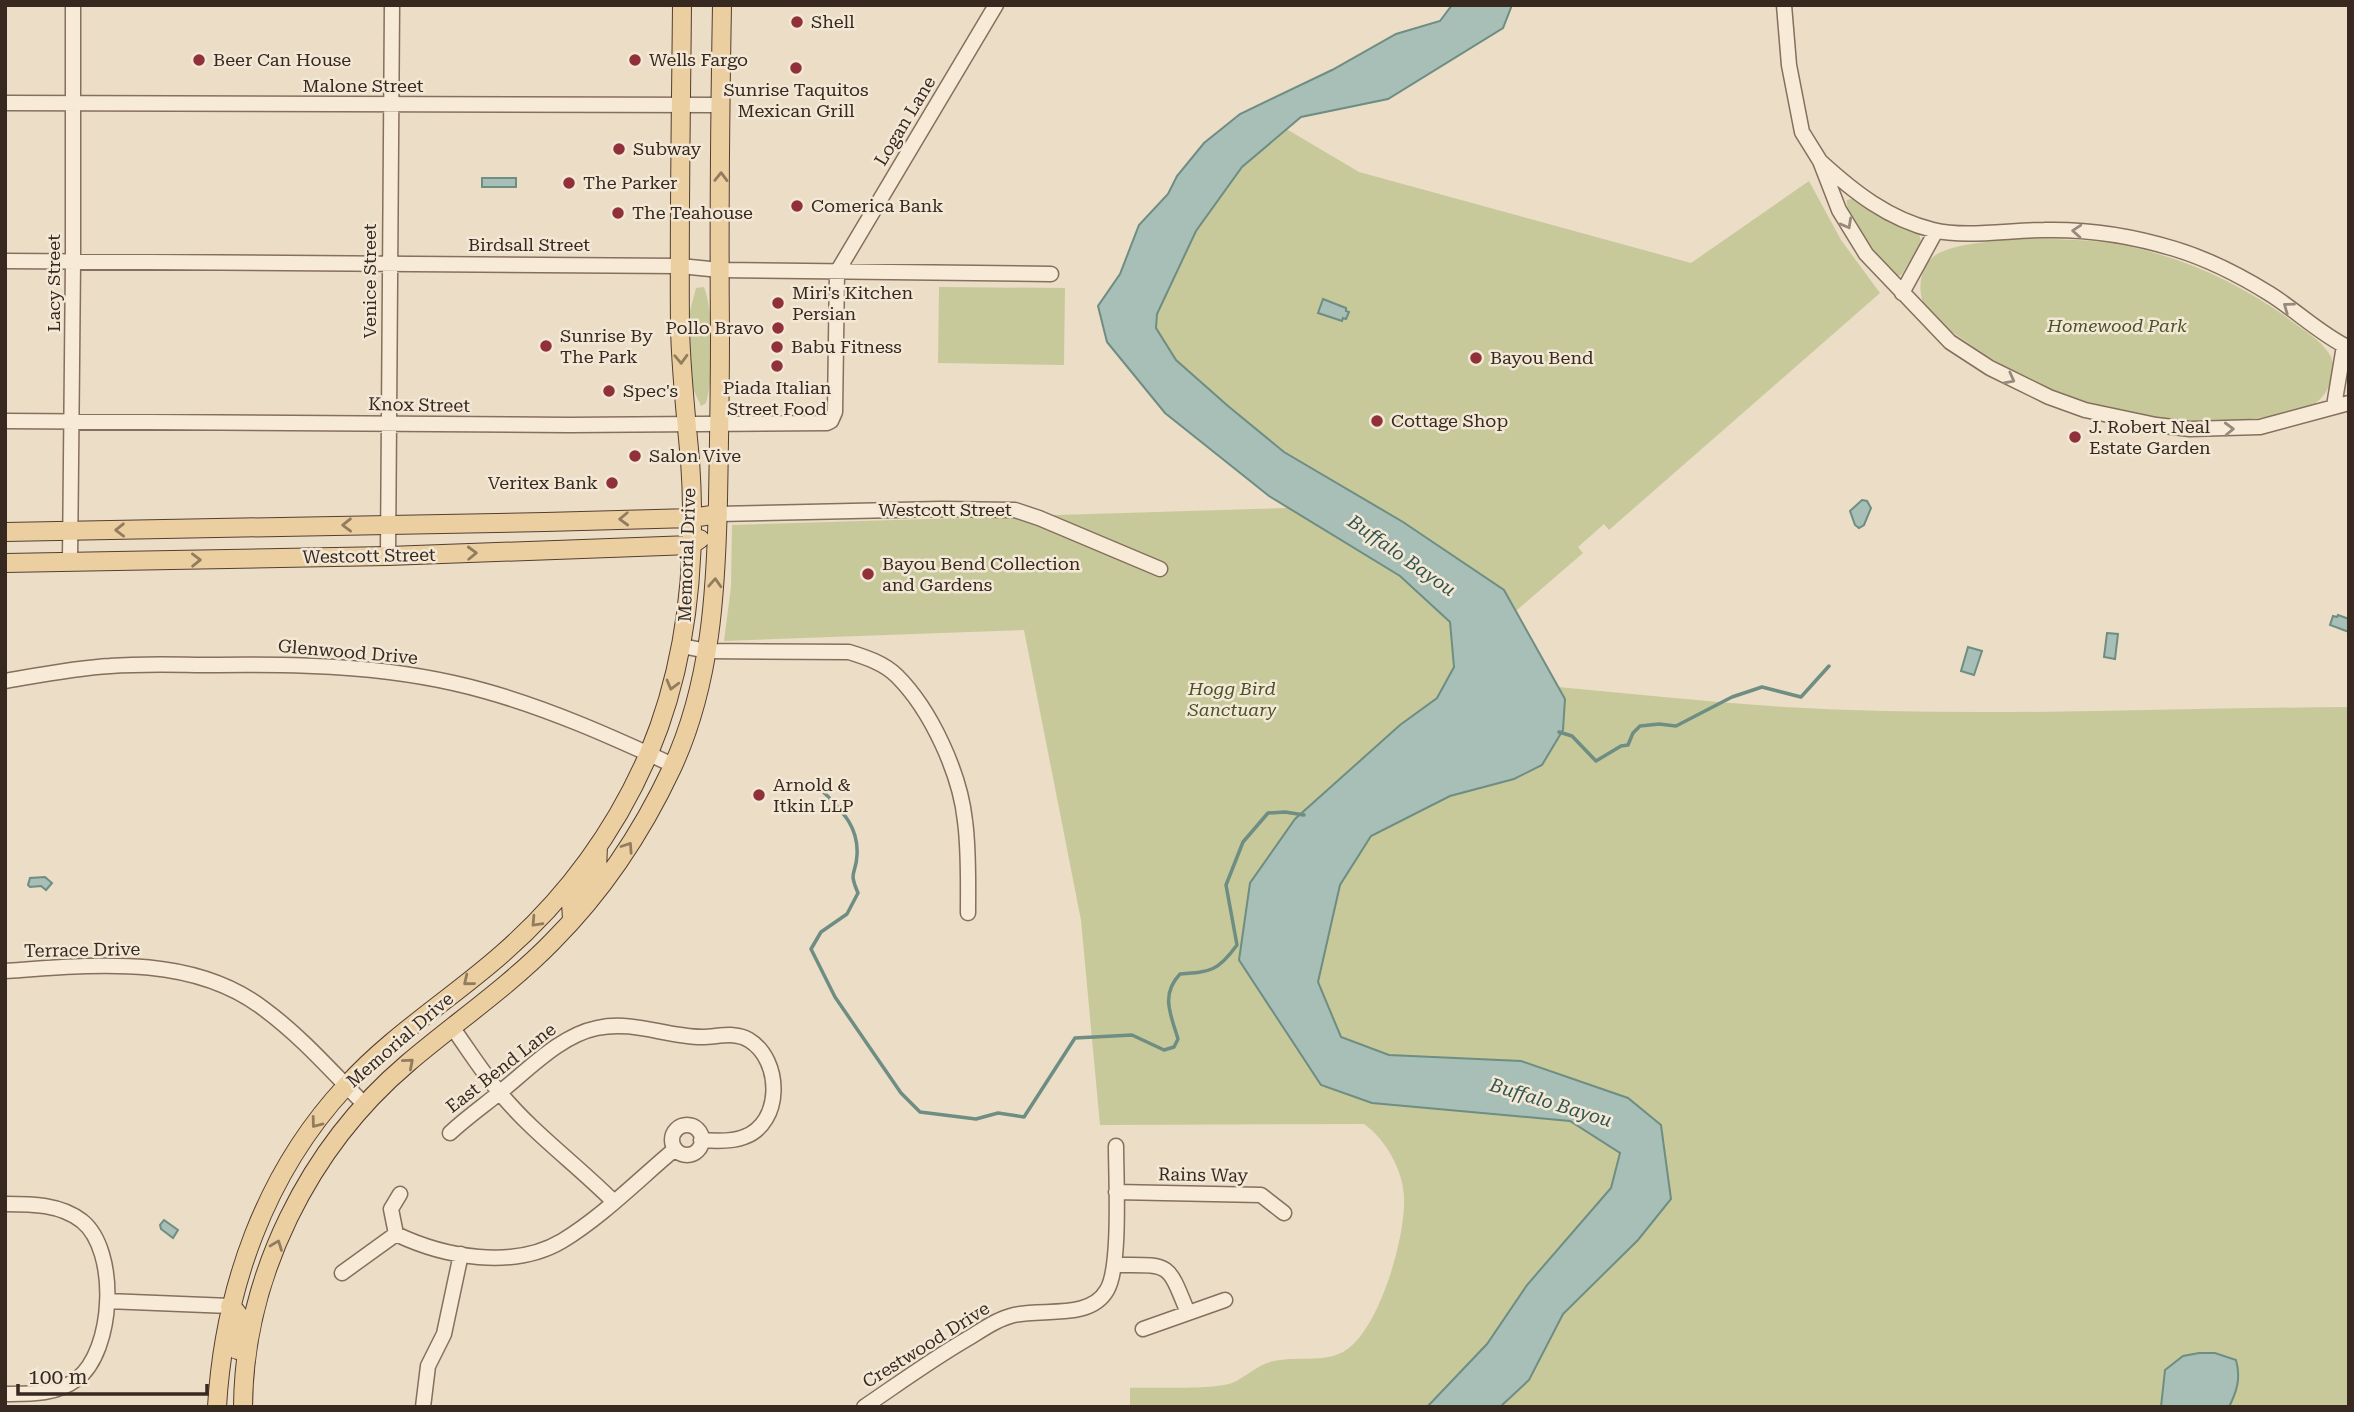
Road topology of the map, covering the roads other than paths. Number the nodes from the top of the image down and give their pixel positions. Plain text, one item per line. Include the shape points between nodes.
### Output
1 (73, 5) edge
2 (392, 5) edge
3 (682, 5) edge
4 (722, 5) edge
5 (996, 5) edge
6 (1784, 5) edge
7 (5, 103) edge
8 (73, 104) junction
9 (391, 105) junction
10 (720, 105) junction
11 (682, 106) junction
12 (1820, 161) junction
13 (1936, 231) junction
14 (5, 261) edge
15 (73, 261) junction
16 (389, 264) junction
17 (680, 266) junction
18 (720, 270) junction
19 (837, 272) junction
20 (1052, 274) dead end
21 (1902, 293) junction
22 (2346, 347) edge
23 (2341, 405) edge
24 (5, 421) edge
25 (831, 421) joint
26 (72, 422) junction
27 (720, 423) junction
28 (389, 424) junction
29 (687, 424) junction
30 (718, 514) junction
31 (692, 518) junction
32 (530, 522) junction
33 (388, 524) junction
34 (5, 531) edge
35 (70, 531) junction
36 (691, 545) junction
37 (531, 551) junction
38 (388, 556) junction
39 (70, 562) junction
40 (5, 563) edge
41 (1160, 569) dead end
42 (682, 646) junction
43 (707, 651) junction
44 (5, 681) edge
45 (649, 754) junction
46 (673, 765) junction
47 (598, 845) junction
48 (968, 912) dead end
49 (572, 920) junction
50 (5, 971) edge
51 (435, 1008) junction
52 (452, 1027) junction
53 (346, 1086) junction
54 (499, 1093) junction
55 (365, 1105) junction
56 (450, 1133) dead end
57 (701, 1140) junction
58 (1116, 1146) dead end
59 (675, 1149) junction
60 (287, 1166) junction
61 (309, 1179) junction
62 (1116, 1192) junction
63 (400, 1194) dead end
64 (612, 1201) junction
65 (5, 1204) edge
66 (1284, 1213) dead end
67 (396, 1234) junction
68 (461, 1254) junction
69 (1115, 1265) junction
70 (341, 1273) dead end
71 (1224, 1300) dead end
72 (107, 1301) junction
73 (230, 1306) junction
74 (1188, 1313) junction
75 (1143, 1329) dead end
76 (243, 1375) junction
77 (5, 1394) edge
78 (217, 1407) edge
79 (243, 1407) edge
80 (423, 1407) edge
81 (864, 1407) edge

1 - 8 street, Lacy Street
2 - 9 street, Venice Street
3 - 11 main road, Memorial Drive
4 - 10 main road, Memorial Drive
5 - 19 street, Logan Lane
6 - 12 street via 1802,132
7 - 8 street, Malone Street
8 - 9 street, Malone Street
8 - 15 street, Lacy Street
9 - 11 street, Malone Street
9 - 16 street, Venice Street
10 - 11 street, Malone Street
18 -> 10 main road, Memorial Drive
11 - 17 main road, Memorial Drive
12 - 13 street via 1856,194 1914,225
12 -> 21 street via 1851,231
13 - 21 street
22 -> 13 street via 2271,294 2220,266 2175,249 2086,232
14 - 15 street, Birdsall Street
15 - 16 street, Birdsall Street
15 - 26 street, Lacy Street
16 - 17 street, Birdsall Street
16 - 28 street, Venice Street
17 - 18 street, Birdsall Street
17 -> 29 main road, Memorial Drive
18 - 19 street, Birdsall Street
18 - 27 main road, Memorial Drive
19 - 20 street, Birdsall Street
19 - 25 street, Logan Lane via 835,412
21 -> 23 street via 1950,342 1990,368 2085,410 2156,425 2229,429 2260,427
22 - 23 street
24 - 26 street, Knox Street
25 - 27 street, Knox Street
26 - 28 street, Knox Street
26 - 35 street, Lacy Street
27 - 29 street, Knox Street
27 - 30 main road, Memorial Drive
28 - 29 street, Knox Street
28 - 33 street, Venice Street
29 - 31 main road, Memorial Drive
30 - 31 main road, Westcott Street
30 - 36 main road via 704,537
30 - 41 street, Westcott Street via 1015,510
43 -> 30 main road, Memorial Drive via 715,600
31 -> 32 main road, Westcott Street
31 - 36 main road, Memorial Drive
32 - 33 main road, Westcott Street
32 - 37 main road
33 -> 35 main road, Westcott Street
33 - 38 street, Venice Street
34 - 35 main road, Westcott Street
35 - 39 street, Lacy Street
36 - 37 main road, Westcott Street
36 - 42 main road, Memorial Drive
38 -> 37 main road, Westcott Street
39 -> 38 main road, Westcott Street
39 - 40 main road, Westcott Street
42 - 43 street
42 -> 45 main road, Memorial Drive
43 - 46 main road, Memorial Drive via 693,712
43 - 48 street via 849,652 896,675 924,710 956,780 965,818
44 - 45 street, Glenwood Drive via 112,666 306,664 375,670 485,691 555,714
45 - 46 street, Glenwood Drive
45 - 47 main road, Memorial Drive
49 -> 46 main road, Memorial Drive via 644,824
47 - 49 main road via 597,871 571,902
47 -> 51 main road, Memorial Drive via 534,925
49 - 52 main road, Memorial Drive via 518,974
50 - 53 street, Terrace Drive via 135,965 211,981 262,1007
51 - 52 main road
51 - 53 main road, Memorial Drive
52 - 54 street
55 -> 52 main road, Memorial Drive
53 - 55 street, Terrace Drive
53 -> 60 main road, Memorial Drive
54 - 56 street, East Bend Lane
54 - 57 street, East Bend Lane via 571,1038 596,1028 648,1027 673,1035 733,1034 749,1040 763,1052 771,1068 772,1106 766,1118 744,1137
54 - 64 street
55 - 61 main road, Memorial Drive
57 - 59 street, East Bend Lane via 691,1154
57 - 59 street, East Bend Lane via 695,1128 682,1126 672,1137
58 - 62 street, Crestwood Drive
59 - 64 street
60 - 61 main road
60 - 73 main road, Memorial Drive via 260,1218
76 -> 61 main road, Memorial Drive via 268,1268
62 - 66 street, Rains Way via 1262,1195
62 - 69 street, Crestwood Drive
63 - 67 street via 391,1209
64 - 68 street via 561,1241 540,1251 521,1256
65 - 72 street via 52,1207 84,1223 102,1250
67 - 68 street via 416,1244
67 - 70 street
68 - 80 street via 444,1334 428,1366
69 - 74 street via 1160,1265 1172,1275
69 - 81 street, Crestwood Drive via 1109,1287 1092,1306 1031,1312 997,1321
71 - 74 street
72 - 73 street
72 - 77 street via 103,1334 92,1362 78,1378 58,1390
73 - 76 main road via 242,1320 236,1357
73 - 78 main road, Memorial Drive
74 - 75 street
76 - 79 main road, Memorial Drive

